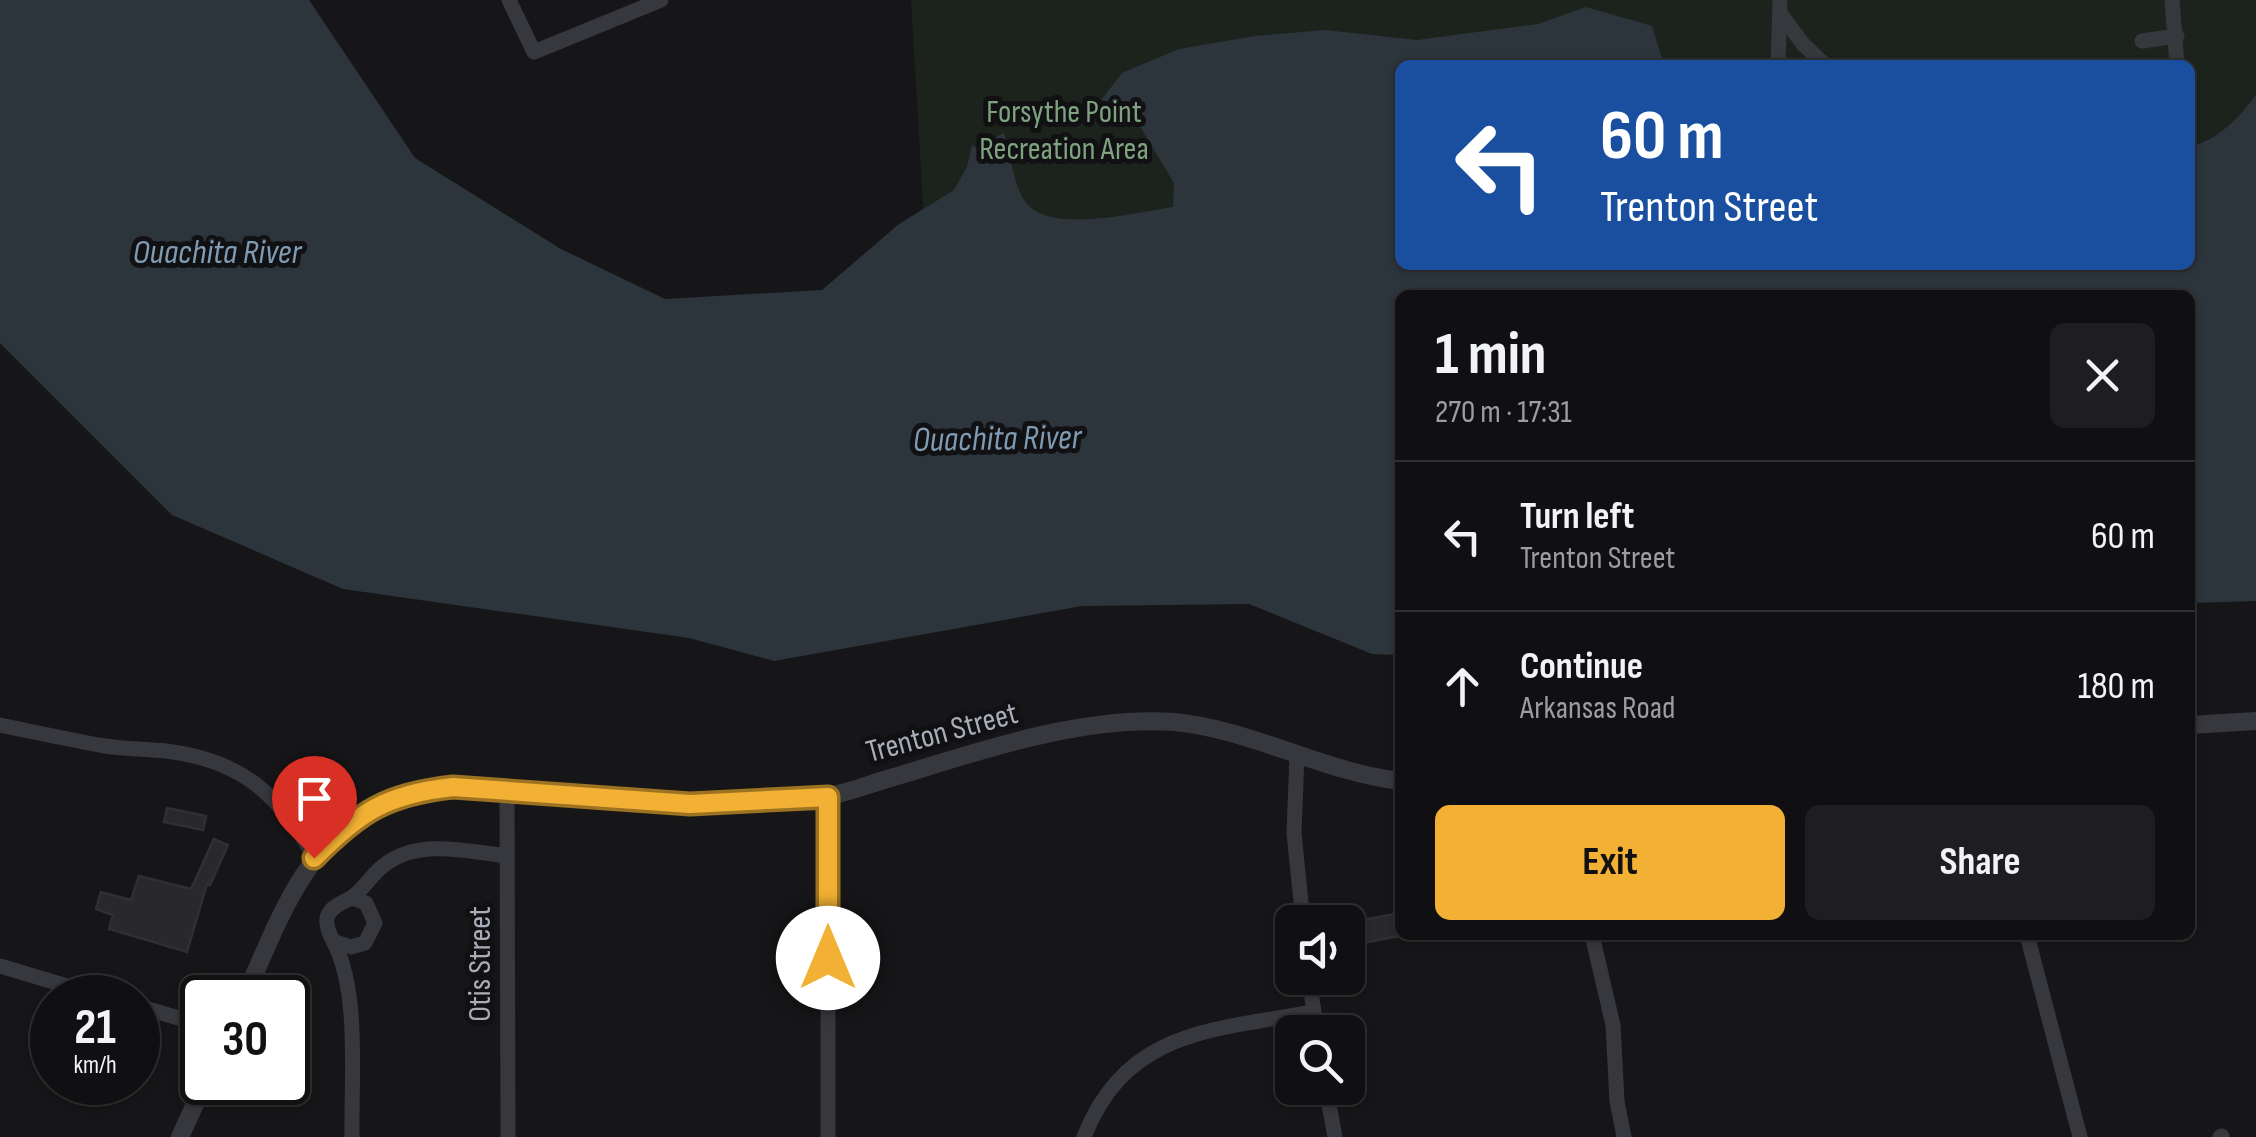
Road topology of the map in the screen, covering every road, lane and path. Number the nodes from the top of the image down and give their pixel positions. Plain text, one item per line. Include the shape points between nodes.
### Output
1 (509, 0) edge
2 (661, 0) edge
3 (2172, 0) edge
4 (1780, 6) edge
5 (2177, 36) junction
6 (2142, 40) dead end
7 (1778, 60) edge
8 (1820, 60) edge
9 (2178, 60) edge
10 (2256, 721) edge
11 (0, 724) edge
12 (2195, 725) edge
13 (1297, 755) junction
14 (1395, 780) edge
15 (506, 791) junction
16 (828, 797) junction
17 (507, 856) junction
18 (314, 858) junction
19 (352, 898) junction
20 (1302, 905) edge
21 (333, 940) junction
22 (1593, 940) edge
23 (2028, 940) edge
24 (0, 966) edge
25 (30, 975) edge
26 (255, 975) edge
27 (1312, 995) edge
28 (1313, 1012) junction
29 (1314, 1015) edge
30 (194, 1105) edge
31 (1329, 1105) edge
32 (180, 1137) edge
33 (352, 1137) edge
34 (508, 1137) edge
35 (828, 1137) edge
36 (1084, 1137) edge
37 (1335, 1137) edge
38 (1624, 1137) edge
39 (2080, 1137) edge

1 - 2 street via 534,52
3 - 5 street
4 - 7 street
4 - 8 street
5 - 6 street
5 - 9 street
10 - 12 street
11 - 18 street via 216,762 268,792
13 - 14 street, Trenton Street
13 - 16 street, Trenton Street via 1217,730 1130,722 1001,746
13 - 20 street via 1294,833
15 - 16 street, Trenton Street via 690,804
15 - 17 street, Otis Street
15 - 18 street, Trenton Street via 414,792 348,824
16 - 35 street
17 - 19 street via 416,850 388,862
17 - 34 street, Otis Street
18 - 26 street, Trenton Street
19 - 21 street via 328,914
19 - 21 street via 371,908 374,930 358,946
21 - 33 street via 350,988
22 - 38 street via 1613,1025
23 - 39 street
24 - 25 street
27 - 28 street
28 - 29 street
28 - 36 street via 1182,1036 1148,1054 1118,1078
30 - 32 street
31 - 37 street

